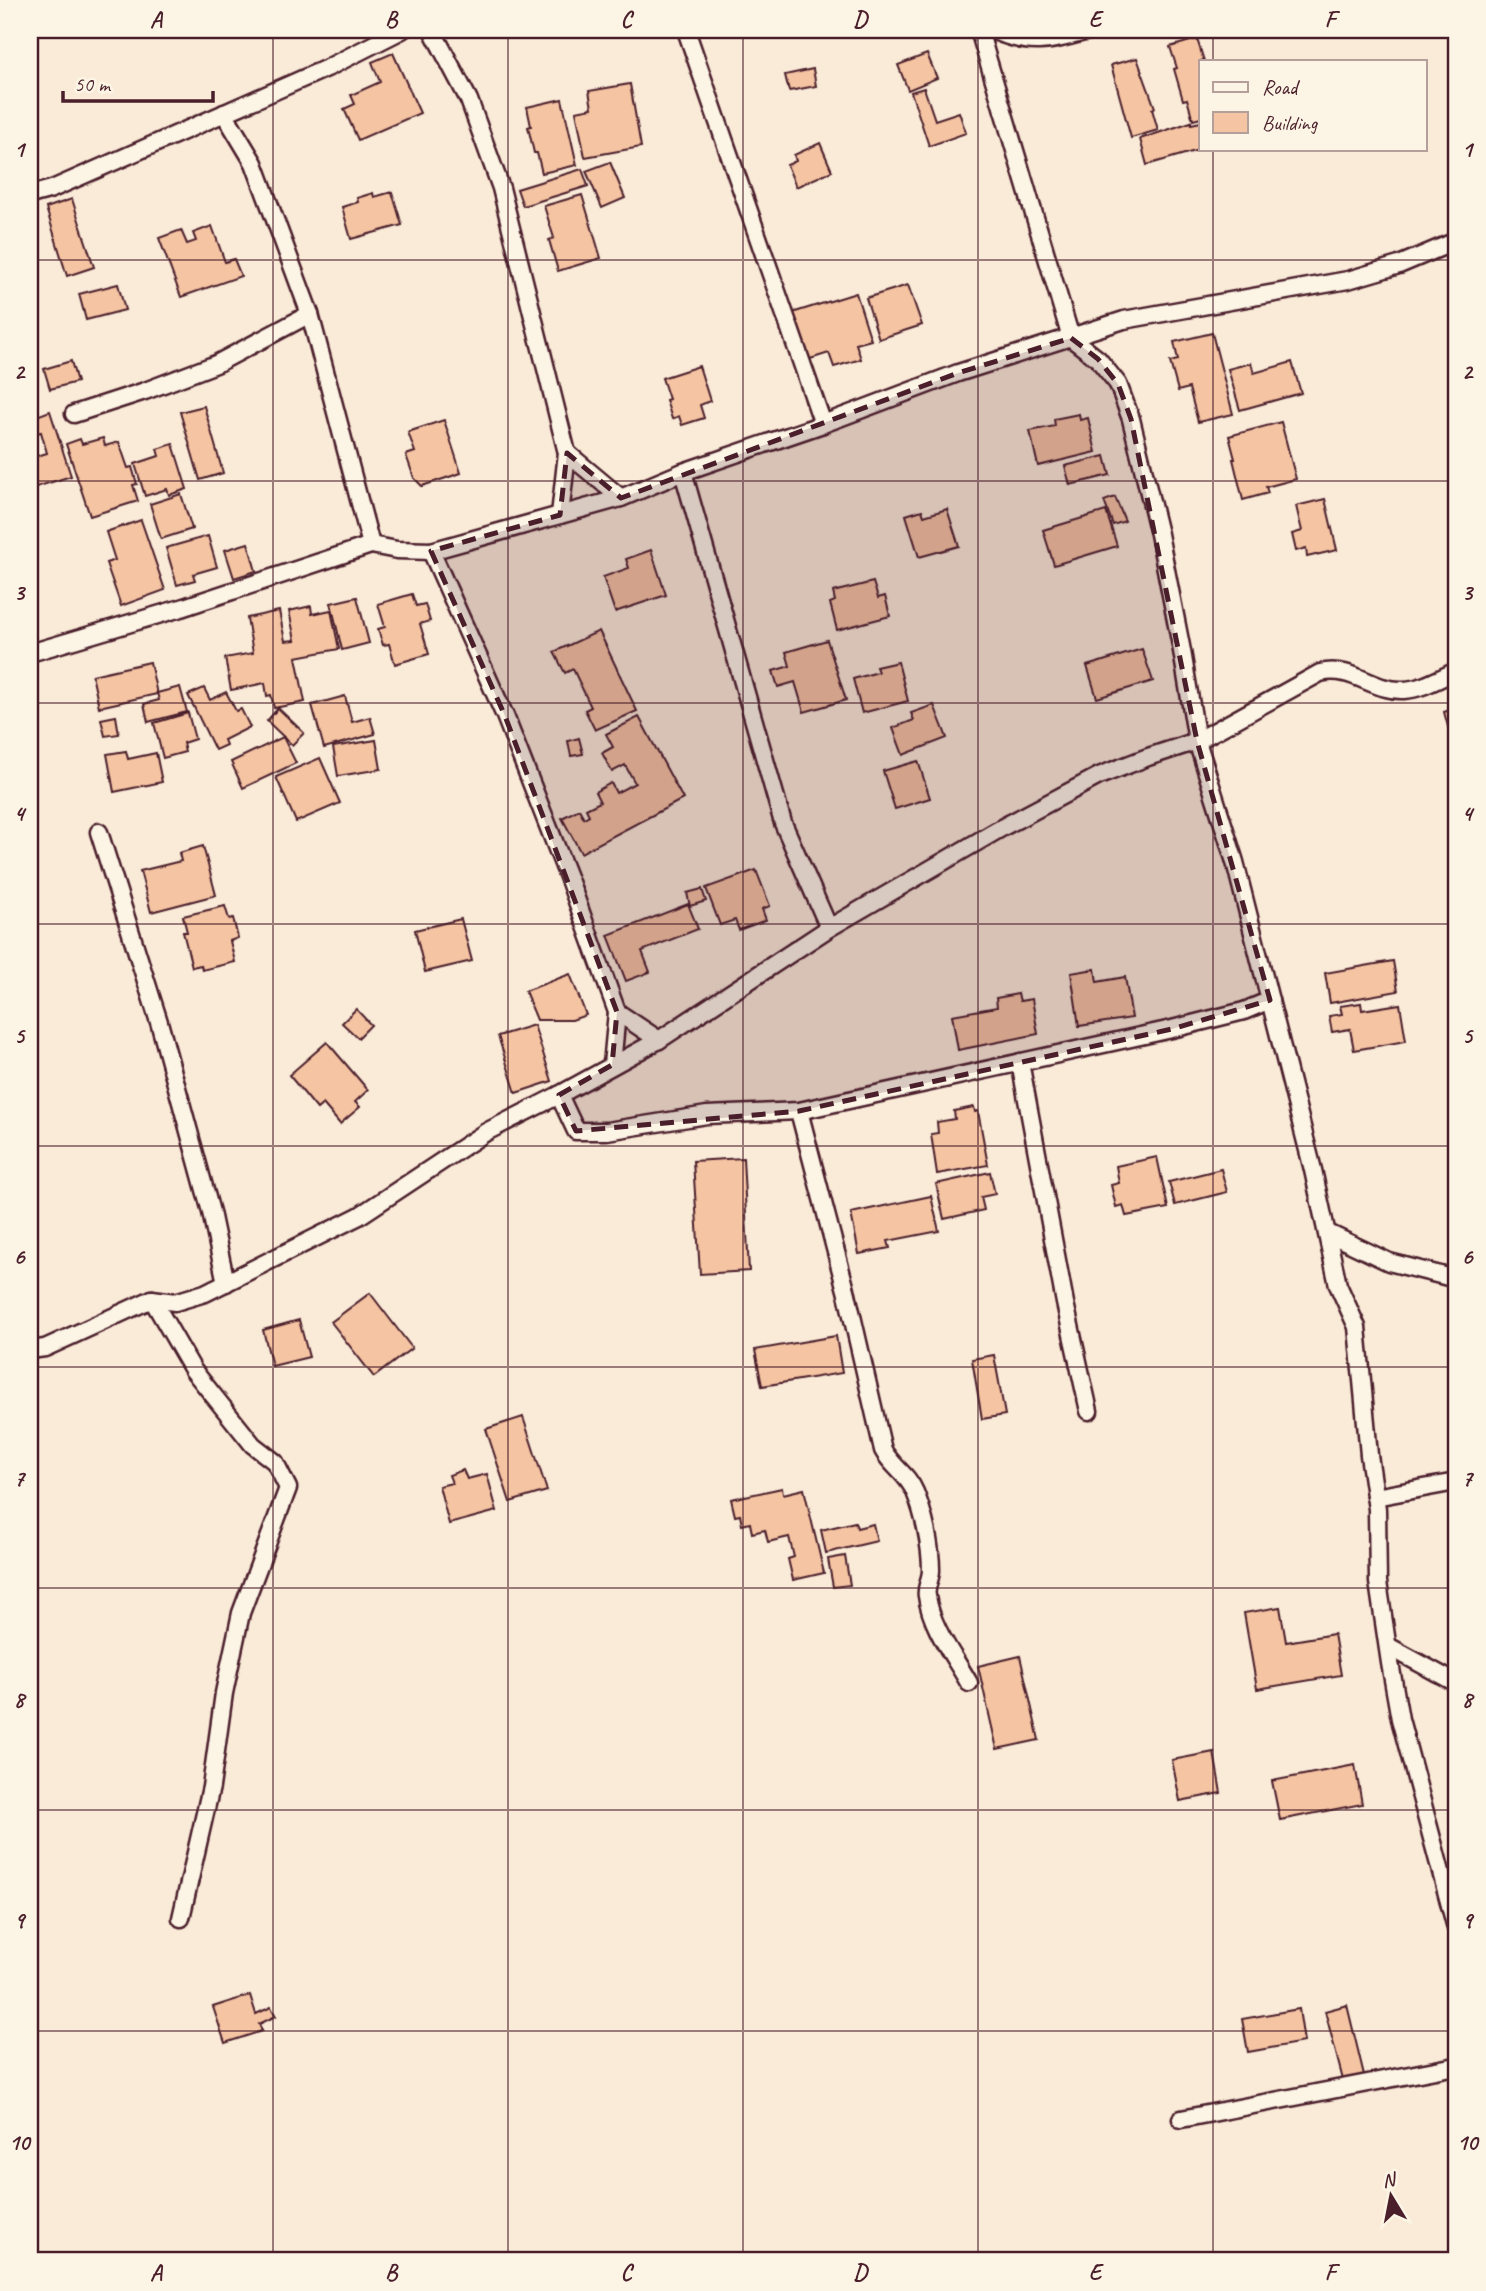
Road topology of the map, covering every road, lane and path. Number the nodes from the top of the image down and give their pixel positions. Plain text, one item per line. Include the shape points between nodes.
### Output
1 (402, 30) edge
2 (432, 30) edge
3 (686, 30) edge
4 (979, 30) edge
5 (992, 30) edge
6 (1092, 30) edge
7 (224, 113) junction
8 (30, 195) edge
9 (1456, 241) edge
10 (310, 314) junction
11 (1071, 338) junction
12 (74, 414) dead end
13 (822, 424) junction
14 (567, 453) junction
15 (683, 472) junction
16 (621, 498) junction
17 (560, 515) junction
18 (371, 545) junction
19 (431, 551) junction
20 (30, 653) edge
21 (1456, 671) edge
22 (1197, 741) junction
23 (99, 832) dead end
24 (829, 928) junction
25 (1270, 1000) junction
26 (617, 1012) junction
27 (659, 1040) junction
28 (1020, 1062) junction
29 (612, 1065) junction
30 (559, 1095) junction
31 (799, 1111) junction
32 (1328, 1233) junction
33 (1456, 1279) edge
34 (226, 1283) junction
35 (152, 1299) junction
36 (30, 1350) edge
37 (1089, 1411) dead end
38 (1456, 1482) edge
39 (1375, 1497) junction
40 (1388, 1646) junction
41 (969, 1683) dead end
42 (1456, 1683) edge
43 (181, 1918) dead end
44 (1456, 1928) edge
45 (1456, 2066) edge
46 (1181, 2119) dead end

1 - 7 street
2 - 14 street via 470,100 501,188
3 - 13 street
4 - 11 street
5 - 6 street via 1009,38 1046,42
7 - 8 street
7 - 10 street via 254,163
9 - 11 street via 1348,280 1124,320
10 - 12 street via 216,364
10 - 18 street
11 - 13 street via 958,373
11 - 22 street via 1098,359 1118,384 1131,419 1159,534
13 - 15 street
14 - 16 street
14 - 17 street
15 - 16 street
15 - 24 street via 783,823
16 - 17 street
17 - 19 street
18 - 19 street
18 - 20 street
19 - 26 street via 505,716
21 - 22 street via 1405,690 1383,688 1334,670 1320,673
22 - 24 street via 1099,776
22 - 25 street via 1236,862
23 - 34 street via 159,1021
24 - 27 street
25 - 28 street via 1233,1014
25 - 32 street
26 - 27 street
26 - 29 street
27 - 29 street
28 - 31 street
28 - 37 street
29 - 30 street
30 - 31 street via 576,1131 607,1132 706,1115
30 - 34 street via 486,1132 359,1216
31 - 41 street via 883,1450 890,1462 904,1471 922,1517 930,1556 926,1593 931,1615
32 - 33 street via 1389,1262
32 - 39 street via 1338,1286 1357,1327
34 - 35 street via 175,1302
35 - 36 street via 45,1348
35 - 43 street via 194,1370 253,1445 275,1462 288,1488 241,1613 206,1811
38 - 39 street
39 - 40 street via 1378,1582
40 - 42 street
40 - 44 street via 1400,1719
45 - 46 street

